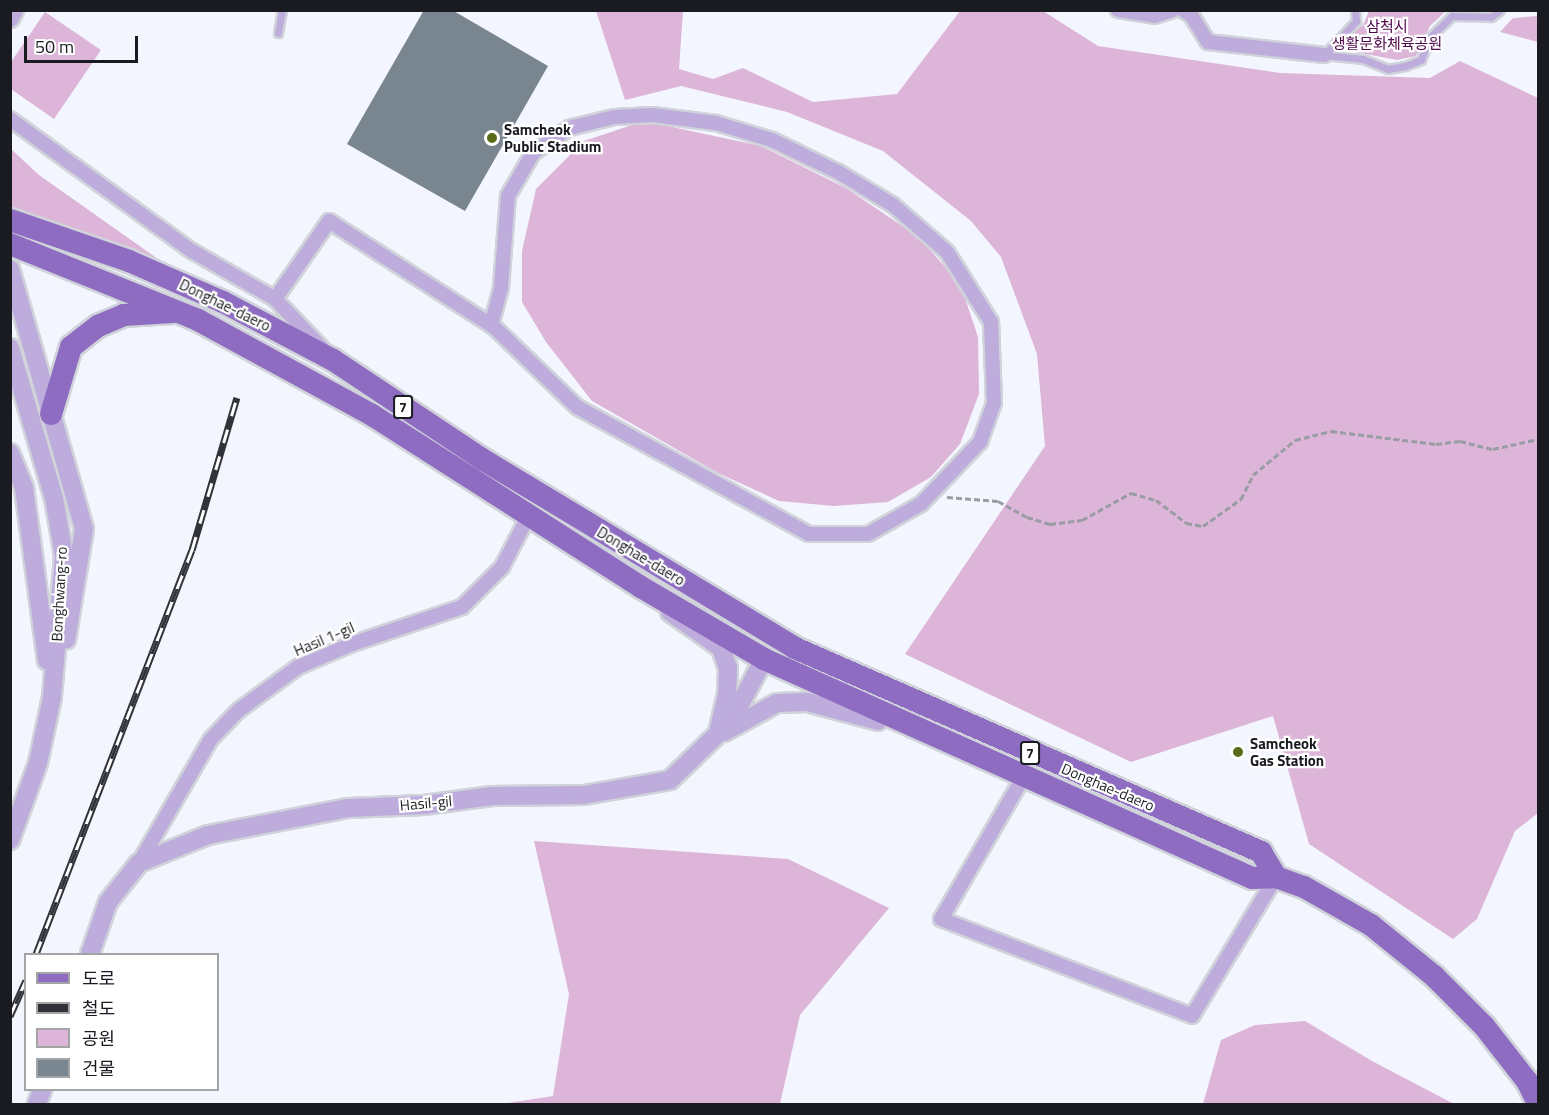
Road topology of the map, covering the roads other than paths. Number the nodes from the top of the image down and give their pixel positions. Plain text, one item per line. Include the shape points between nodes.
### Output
1 (14, 10) edge
2 (282, 10) edge
3 (1118, 10) edge
4 (1173, 10) edge
5 (1182, 10) edge
6 (1355, 10) edge
7 (1500, 10) edge
8 (10, 18) edge
9 (278, 33) dead end
10 (1324, 55) junction
11 (10, 119) edge
12 (10, 220) edge
13 (10, 244) edge
14 (10, 269) edge
15 (275, 299) junction
16 (179, 311) junction
17 (491, 325) junction
18 (10, 348) edge
19 (333, 360) junction
20 (51, 414) junction
21 (10, 453) edge
22 (529, 515) junction
23 (641, 587) junction
24 (774, 637) junction
25 (764, 659) junction
26 (52, 697) junction
27 (717, 735) junction
28 (947, 743) junction
29 (1024, 776) junction
30 (10, 840) edge
31 (139, 863) junction
32 (1276, 877) junction
33 (90, 953) edge
34 (1539, 1104) edge

1 - 8 street
2 - 9 lane
3 - 4 street via 1154,16
5 - 10 street via 1191,15 1208,42
6 - 10 lane via 1356,21
7 - 10 lane via 1491,17 1452,16 1430,38 1421,60 1405,66 1388,69 1363,58
11 - 15 street via 192,251
12 - 19 main road, Donghae-daero / 7 via 129,261 223,302
13 - 16 main road, Donghae-daero / 7
14 - 20 street
15 - 17 street via 328,221
15 - 19 street
16 - 20 main road via 124,315 98,326 71,347
16 - 22 main road, Donghae-daero / 7 via 372,415
17 - 17 street via 577,407 809,534 868,534 927,498 980,442 994,403 991,322 947,252 893,205 772,140 716,123 653,115 614,117 569,128 533,153 508,196 501,288
18 - 26 street, Bonghwang-ro via 61,528 64,556
19 - 24 main road, Donghae-daero / 7 via 482,459
20 - 26 street via 84,529 76,599
21 - 26 street via 24,488
22 - 23 main road, Donghae-daero / 7
22 - 31 street, Hasil 1-gil via 502,567 462,607 351,644 298,667 239,710 211,739
23 - 25 main road, Donghae-daero / 7
23 - 27 street via 693,632 722,648 728,668 727,694
24 - 25 main road
24 - 32 main road, Donghae-daero / 7 via 1261,852
25 - 27 street, Hasil-gil via 731,721
25 - 28 main road, Donghae-daero / 7
26 - 30 street, Bonghwang-ro via 38,763
27 - 28 street via 777,703 807,702
27 - 31 street, Hasil-gil via 670,780 584,795 492,796 424,805 348,808 208,835
28 - 29 main road, Donghae-daero / 7
29 - 32 main road, Donghae-daero / 7 via 1252,878
29 - 32 street via 941,919 1192,1016
31 - 33 street, Hasil-gil via 108,902
32 - 34 main road, Donghae-daero / 7 via 1304,887 1371,925 1434,976 1484,1026 1527,1081

